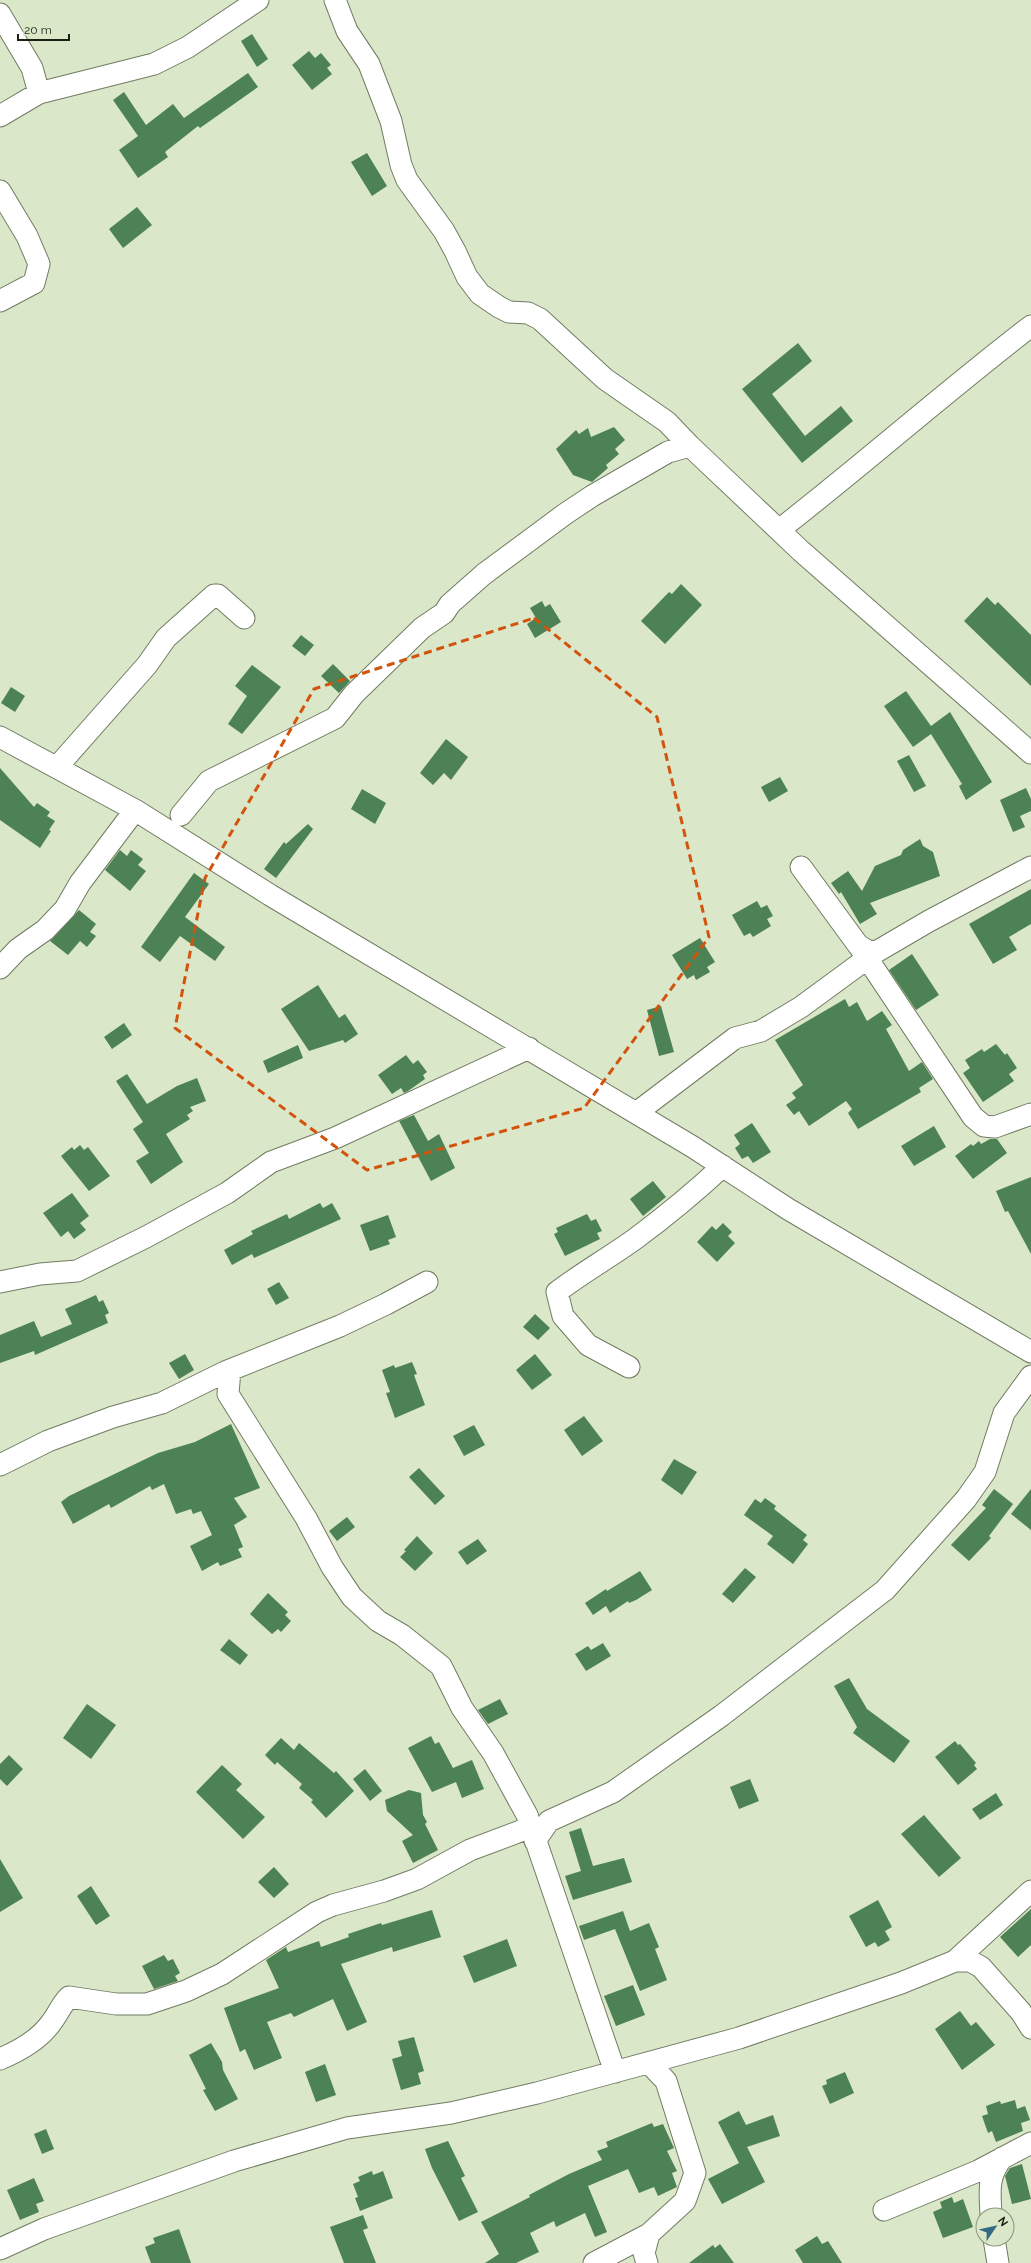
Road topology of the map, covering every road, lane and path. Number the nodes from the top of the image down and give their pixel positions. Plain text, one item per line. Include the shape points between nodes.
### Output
1 (258, 0) edge
2 (335, 0) edge
3 (0, 14) edge
4 (39, 93) junction
5 (0, 116) edge
6 (0, 191) edge
7 (0, 300) edge
8 (1031, 326) edge
9 (680, 445) junction
10 (779, 530) junction
11 (244, 618) dead end
12 (0, 737) edge
13 (1031, 753) edge
14 (57, 767) junction
15 (135, 810) junction
16 (181, 815) dead end
17 (801, 867) dead end
18 (1031, 868) edge
19 (867, 951) junction
20 (0, 968) edge
21 (529, 1048) junction
22 (658, 1096) junction
23 (636, 1113) junction
24 (1031, 1114) edge
25 (659, 1126) junction
26 (723, 1166) junction
27 (0, 1282) edge
28 (427, 1282) dead end
29 (1029, 1350) edge
30 (629, 1367) dead end
31 (230, 1370) junction
32 (1031, 1376) edge
33 (209, 1380) junction
34 (228, 1394) junction
35 (0, 1465) edge
36 (535, 1826) junction
37 (1031, 1891) edge
38 (965, 1962) junction
39 (1031, 2028) edge
40 (678, 2055) junction
41 (0, 2059) edge
42 (649, 2063) junction
43 (614, 2072) junction
44 (666, 2081) junction
45 (1031, 2143) edge
46 (1002, 2158) junction
47 (990, 2207) edge
48 (884, 2210) dead end
49 (995, 2247) edge
50 (1, 2248) edge
51 (642, 2249) edge
52 (594, 2263) edge
53 (998, 2263) edge

1 - 4 street via 188,47 154,64
2 - 9 street via 347,31 369,64 391,121 407,180 444,231 472,285 499,307 509,312 528,313 540,319 605,379 667,422
3 - 4 street via 32,68
4 - 5 street
6 - 7 street via 27,236 39,264 34,283
8 - 10 street
9 - 10 street
9 - 16 street via 592,496 484,574 450,604 444,613 412,637 354,694 336,718 209,780
10 - 13 street
11 - 14 street via 218,595 214,595 166,638 147,665
12 - 14 street
14 - 15 street
15 - 20 street via 80,883 66,909 45,930 18,949
15 - 21 street via 270,895
17 - 19 street via 822,899
18 - 19 street
19 - 22 street via 801,1007 761,1031 735,1038
19 - 24 street via 973,1117 984,1126 995,1127
21 - 23 street
21 - 27 street via 335,1138 271,1162 227,1193 146,1237 77,1270
22 - 23 street
22 - 25 street via 654,1112
23 - 25 street
25 - 26 street
26 - 29 street via 788,1209
26 - 30 street via 685,1200 634,1239 557,1292 563,1316 588,1346
28 - 31 street via 340,1326
29 - 32 street
31 - 33 street
31 - 34 street
32 - 36 street via 1004,1413 985,1472 966,1499 885,1590 721,1716 613,1792
33 - 34 street
33 - 35 street via 162,1403 113,1417 48,1441
34 - 36 street via 352,1597 378,1621 402,1635 441,1666 462,1708 493,1753
36 - 41 street via 470,1850 416,1879 384,1891 333,1904 316,1912 222,1974 186,1990 147,2004 116,2004 69,1997 51,2023 23,2049
36 - 43 street
37 - 38 street via 979,1937
38 - 39 street via 981,1967 1021,2012
38 - 40 street via 746,2036
40 - 42 street
40 - 44 street
42 - 43 street
42 - 44 street
43 - 50 street via 451,2113 347,2128 234,2161 44,2229
44 - 51 street via 695,2173 685,2201
45 - 46 street
46 - 47 street via 993,2170 989,2186
46 - 48 street via 978,2171
49 - 53 street
51 - 52 street

